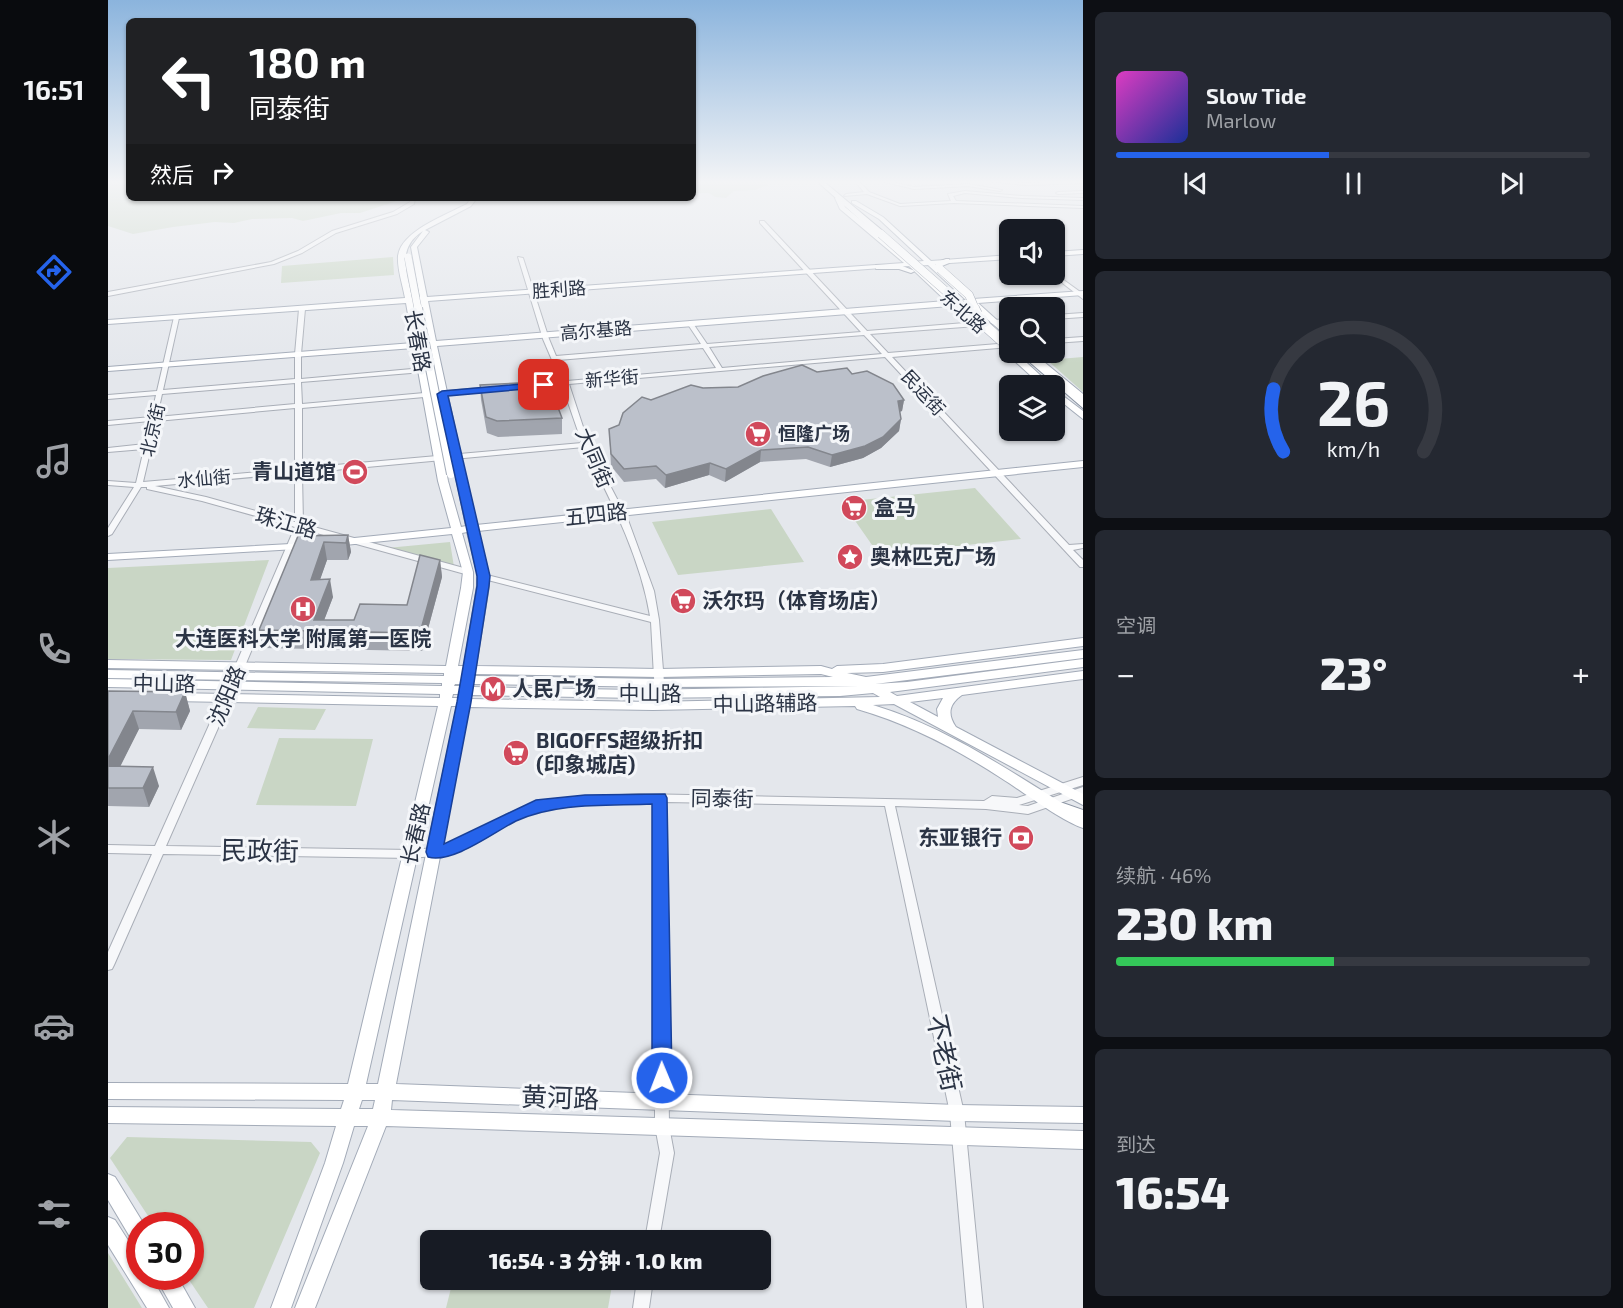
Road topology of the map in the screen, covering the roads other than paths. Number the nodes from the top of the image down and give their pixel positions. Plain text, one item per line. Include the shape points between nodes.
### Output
1 (317, 242) edge
2 (408, 242) edge
3 (412, 242) edge
4 (418, 242) edge
5 (780, 242) edge
6 (883, 242) edge
7 (893, 242) edge
8 (906, 242) edge
9 (1083, 250) edge
10 (1065, 251) edge
11 (999, 256) edge
12 (999, 256) edge
13 (520, 258) dead end
14 (925, 261) junction
15 (946, 261) junction
16 (910, 265) junction
17 (879, 267) joint
18 (806, 270) junction
19 (1065, 282) edge
20 (529, 291) junction
21 (108, 294) edge
22 (1081, 294) edge
23 (423, 298) junction
24 (409, 299) junction
25 (970, 302) junction
26 (952, 303) junction
27 (302, 309) junction
28 (845, 311) junction
29 (1083, 315) edge
30 (1065, 316) edge
31 (176, 318) junction
32 (975, 318) junction
33 (108, 320) edge
34 (993, 322) junction
35 (999, 322) edge
36 (690, 323) junction
37 (999, 327) edge
38 (865, 333) junction
39 (545, 335) junction
40 (999, 339) edge
41 (1083, 339) edge
42 (1065, 340) edge
43 (432, 344) junction
44 (418, 345) junction
45 (705, 346) junction
46 (999, 348) edge
47 (298, 354) junction
48 (886, 354) junction
49 (555, 358) junction
50 (1024, 363) edge
51 (1026, 363) edge
52 (1035, 363) edge
53 (1041, 363) edge
54 (168, 364) junction
55 (108, 369) edge
56 (720, 369) junction
57 (423, 370) junction
58 (1037, 375) edge
59 (1039, 375) edge
60 (298, 381) junction
61 (565, 383) junction
62 (531, 386) edge
63 (498, 389) edge
64 (162, 392) junction
65 (442, 394) junction
66 (427, 395) junction
67 (108, 397) edge
68 (1065, 398) edge
69 (1083, 398) edge
70 (1083, 405) edge
71 (299, 406) junction
72 (1083, 414) edge
73 (156, 418) junction
74 (108, 423) edge
75 (586, 445) junction
76 (149, 446) junction
77 (108, 450) edge
78 (456, 456) junction
79 (439, 458) junction
80 (1083, 464) edge
81 (298, 469) junction
82 (998, 473) junction
83 (451, 474) junction
84 (108, 483) edge
85 (139, 485) junction
86 (464, 495) junction
87 (448, 496) junction
88 (619, 512) junction
89 (299, 526) junction
90 (472, 529) junction
91 (457, 531) junction
92 (108, 534) edge
93 (350, 542) junction
94 (1083, 546) edge
95 (1067, 548) junction
96 (290, 549) junction
97 (108, 557) edge
98 (1083, 565) edge
99 (468, 572) junction
100 (483, 576) junction
101 (656, 620) junction
102 (1083, 642) edge
103 (1083, 654) edge
104 (1083, 663) edge
105 (108, 664) edge
106 (821, 670) junction
107 (108, 674) edge
108 (1083, 675) edge
109 (236, 676) junction
110 (860, 681) junction
111 (946, 681) junction
112 (108, 683) edge
113 (660, 684) junction
114 (447, 686) junction
115 (466, 686) junction
116 (876, 689) junction
117 (960, 692) junction
118 (108, 696) edge
119 (227, 698) junction
120 (896, 700) junction
121 (836, 703) junction
122 (952, 730) junction
123 (1083, 781) edge
124 (1074, 793) edge
125 (660, 798) junction
126 (889, 802) junction
127 (1050, 802) junction
128 (1083, 816) edge
129 (1083, 823) edge
130 (108, 849) edge
131 (160, 850) junction
132 (434, 852) junction
133 (411, 854) junction
134 (108, 965) edge
135 (108, 1091) edge
136 (355, 1092) junction
137 (386, 1092) junction
138 (662, 1102) junction
139 (957, 1113) junction
140 (1083, 1114) edge
141 (108, 1115) edge
142 (348, 1118) junction
143 (380, 1118) junction
144 (662, 1126) junction
145 (960, 1137) junction
146 (1083, 1140) edge
147 (108, 1183) edge
148 (126, 1212) edge
149 (108, 1227) edge
150 (654, 1230) edge
151 (173, 1290) edge
152 (644, 1290) edge
153 (159, 1308) edge
154 (184, 1308) edge
155 (281, 1308) edge
156 (305, 1308) edge
157 (641, 1308) edge
158 (975, 1308) edge

1 - 21 street via 280,261
2 - 24 main road, 长春路 via 401,258
3 - 83 main road, 长春路, bridge via 408,257
4 - 23 main road, 长春路 via 414,247
5 - 18 street, 民运街
6 - 16 main road, 东北路
7 - 32 highway, 东北路, bridge
8 - 14 main road, 东北路
9 - 10 main road
11 - 14 main road, 胜利路
12 - 15 main road, 胜利路
13 - 20 street, 大同街
14 - 15 main road, 胜利路
14 - 16 main road, 胜利路
14 - 25 main road, 东北路
15 - 32 highway, bridge via 938,265 940,270 969,295
16 - 17 highway
16 - 18 main road, 胜利路
16 - 26 main road, 东北路
16 - 32 highway, bridge via 939,296
17 - 18 main road, 胜利路
18 - 20 main road, 胜利路
18 - 28 street, 民运街
19 - 22 street
20 - 23 main road, 胜利路
20 - 39 street, 大同街
22 - 25 main road, 高尔基路
23 - 24 main road, 胜利路
23 - 43 main road, 长春路
24 - 27 main road, 胜利路
24 - 33 main road, 胜利路
24 - 44 main road, 长春路
25 - 26 main road, 高尔基路
25 - 34 main road, 东北路
26 - 28 main road, 高尔基路
26 - 32 main road, 东北路
27 - 31 main road, 胜利路
27 - 47 street, 沈阳路
28 - 36 main road, 高尔基路
28 - 38 street, 民运街
29 - 30 street
31 - 33 main road, 胜利路
31 - 54 street, 北京街
32 - 38 street
32 - 40 highway, 东北路, bridge
34 - 35 street
34 - 37 main road, 东北路
36 - 39 main road, 高尔基路
36 - 45 street
38 - 45 street
38 - 48 street, 民运街
39 - 43 main road, 高尔基路
39 - 49 street, 大同街
41 - 42 street
43 - 44 main road, 高尔基路
43 - 65 main road, 长春路
44 - 47 main road, 高尔基路
44 - 57 main road, 长春路
45 - 49 street
45 - 56 street
46 - 48 street, 新华街
47 - 54 main road, 高尔基路
47 - 60 street, 沈阳路
48 - 56 street, 新华街
48 - 82 street, 民运街
49 - 61 street, 大同街
50 - 58 main road, 东北路
51 - 59 highway, 东北路
52 - 70 highway
53 - 69 main road
54 - 55 main road, 高尔基路
54 - 64 street, 北京街
56 - 61 street, 新华街
57 - 60 street
57 - 66 main road, 长春路
60 - 64 street
60 - 71 street, 沈阳路
61 - 62 street, 新华街
61 - 75 street, 大同街
63 - 65 street
64 - 67 street
64 - 73 street, 北京街
65 - 66 street
65 - 78 main road, 长春路
66 - 71 street
66 - 79 main road, 长春路
68 - 72 highway, 东北路
71 - 73 street
71 - 81 street, 沈阳路
73 - 74 street
73 - 76 street, 北京街
75 - 78 street, 水仙街
75 - 88 street, 大同街
76 - 77 street
76 - 85 street, 北京街
78 - 79 street, 水仙街
78 - 86 main road, 长春路
79 - 81 street, 水仙街
79 - 87 main road, 长春路
80 - 82 main road, 五四路
81 - 85 street, 水仙街
81 - 89 street, 沈阳路
82 - 88 main road, 五四路
82 - 95 street, 民运街
83 - 86 main road
83 - 87 main road
84 - 85 street, 水仙街
85 - 89 street, 珠江路
85 - 92 street, 北京街
86 - 90 main road, 长春路
87 - 91 main road, 长春路
88 - 90 main road, 五四路
88 - 101 street, 大同街 via 650,591
89 - 93 street, 珠江路
89 - 96 street, 沈阳路
90 - 91 main road, 五四路
90 - 100 main road, 长春路
91 - 93 main road, 五四路
91 - 99 main road, 长春路
93 - 96 main road, 五四路
93 - 99 street, 珠江路
94 - 95 street
95 - 98 street, 民运街
96 - 97 main road, 五四路
96 - 109 street, 沈阳路
99 - 114 main road, 长春路
100 - 101 street
100 - 115 main road, 长春路
101 - 113 street, 大同街
102 - 106 main road, 中山路辅路 via 883,668
103 - 110 main road, 中山路
104 - 111 main road, 中山路
105 - 109 main road
106 - 110 main road
106 - 113 main road, 中山路辅路
107 - 109 main road, 中山路
108 - 117 main road, 中山路辅路
109 - 112 main road, 中山路
109 - 114 main road, 中山路
109 - 114 main road
109 - 119 street, 沈阳路
110 - 113 main road, 中山路
110 - 116 main road
111 - 116 main road, 中山路
111 - 120 main road
113 - 115 main road, 中山路
113 - 115 main road via 491,670
113 - 116 main road, 中山路
114 - 115 main road, 中山路辅路
114 - 115 main road, 中山路
114 - 119 main road
114 - 133 main road, 长春路
115 - 121 main road, 中山路辅路 via 487,703
115 - 132 main road, 长春路
116 - 120 main road
117 - 120 main road, 中山路辅路
117 - 122 main road via 950,696 943,708 945,722
118 - 119 main road
119 - 131 street, 沈阳路
120 - 121 main road, 中山路辅路
120 - 122 main road
121 - 127 main road via 908,719
122 - 124 main road
123 - 124 street, 同泰街
124 - 127 street, 同泰街
125 - 126 street, 同泰街
125 - 132 street, 同泰街 via 536,806 458,846
125 - 138 street
126 - 127 street, 同泰街 via 1028,810
126 - 139 street, 不老街
127 - 128 highway
127 - 129 main road
130 - 131 street, 民政街
131 - 133 street, 民政街
131 - 134 street, 沈阳路
132 - 133 street, 同泰街
132 - 137 main road, 长春路
133 - 136 main road, 长春路
135 - 136 main road, 黄河路
136 - 137 main road, 黄河路
136 - 142 main road, 长春路
137 - 138 main road, 黄河路
137 - 143 main road, 长春路
138 - 139 main road, 黄河路
138 - 144 street
139 - 140 main road, 黄河路
139 - 145 street, 不老街
141 - 142 main road, 黄河路
142 - 143 main road, 黄河路
142 - 155 main road, 长春路
143 - 144 main road, 黄河路
143 - 156 main road, 长春路
144 - 145 main road, 黄河路
144 - 150 street via 667,1153
145 - 146 main road, 黄河路
145 - 158 street, 不老街
147 - 148 main road
149 - 153 main road
151 - 154 main road
152 - 157 street

